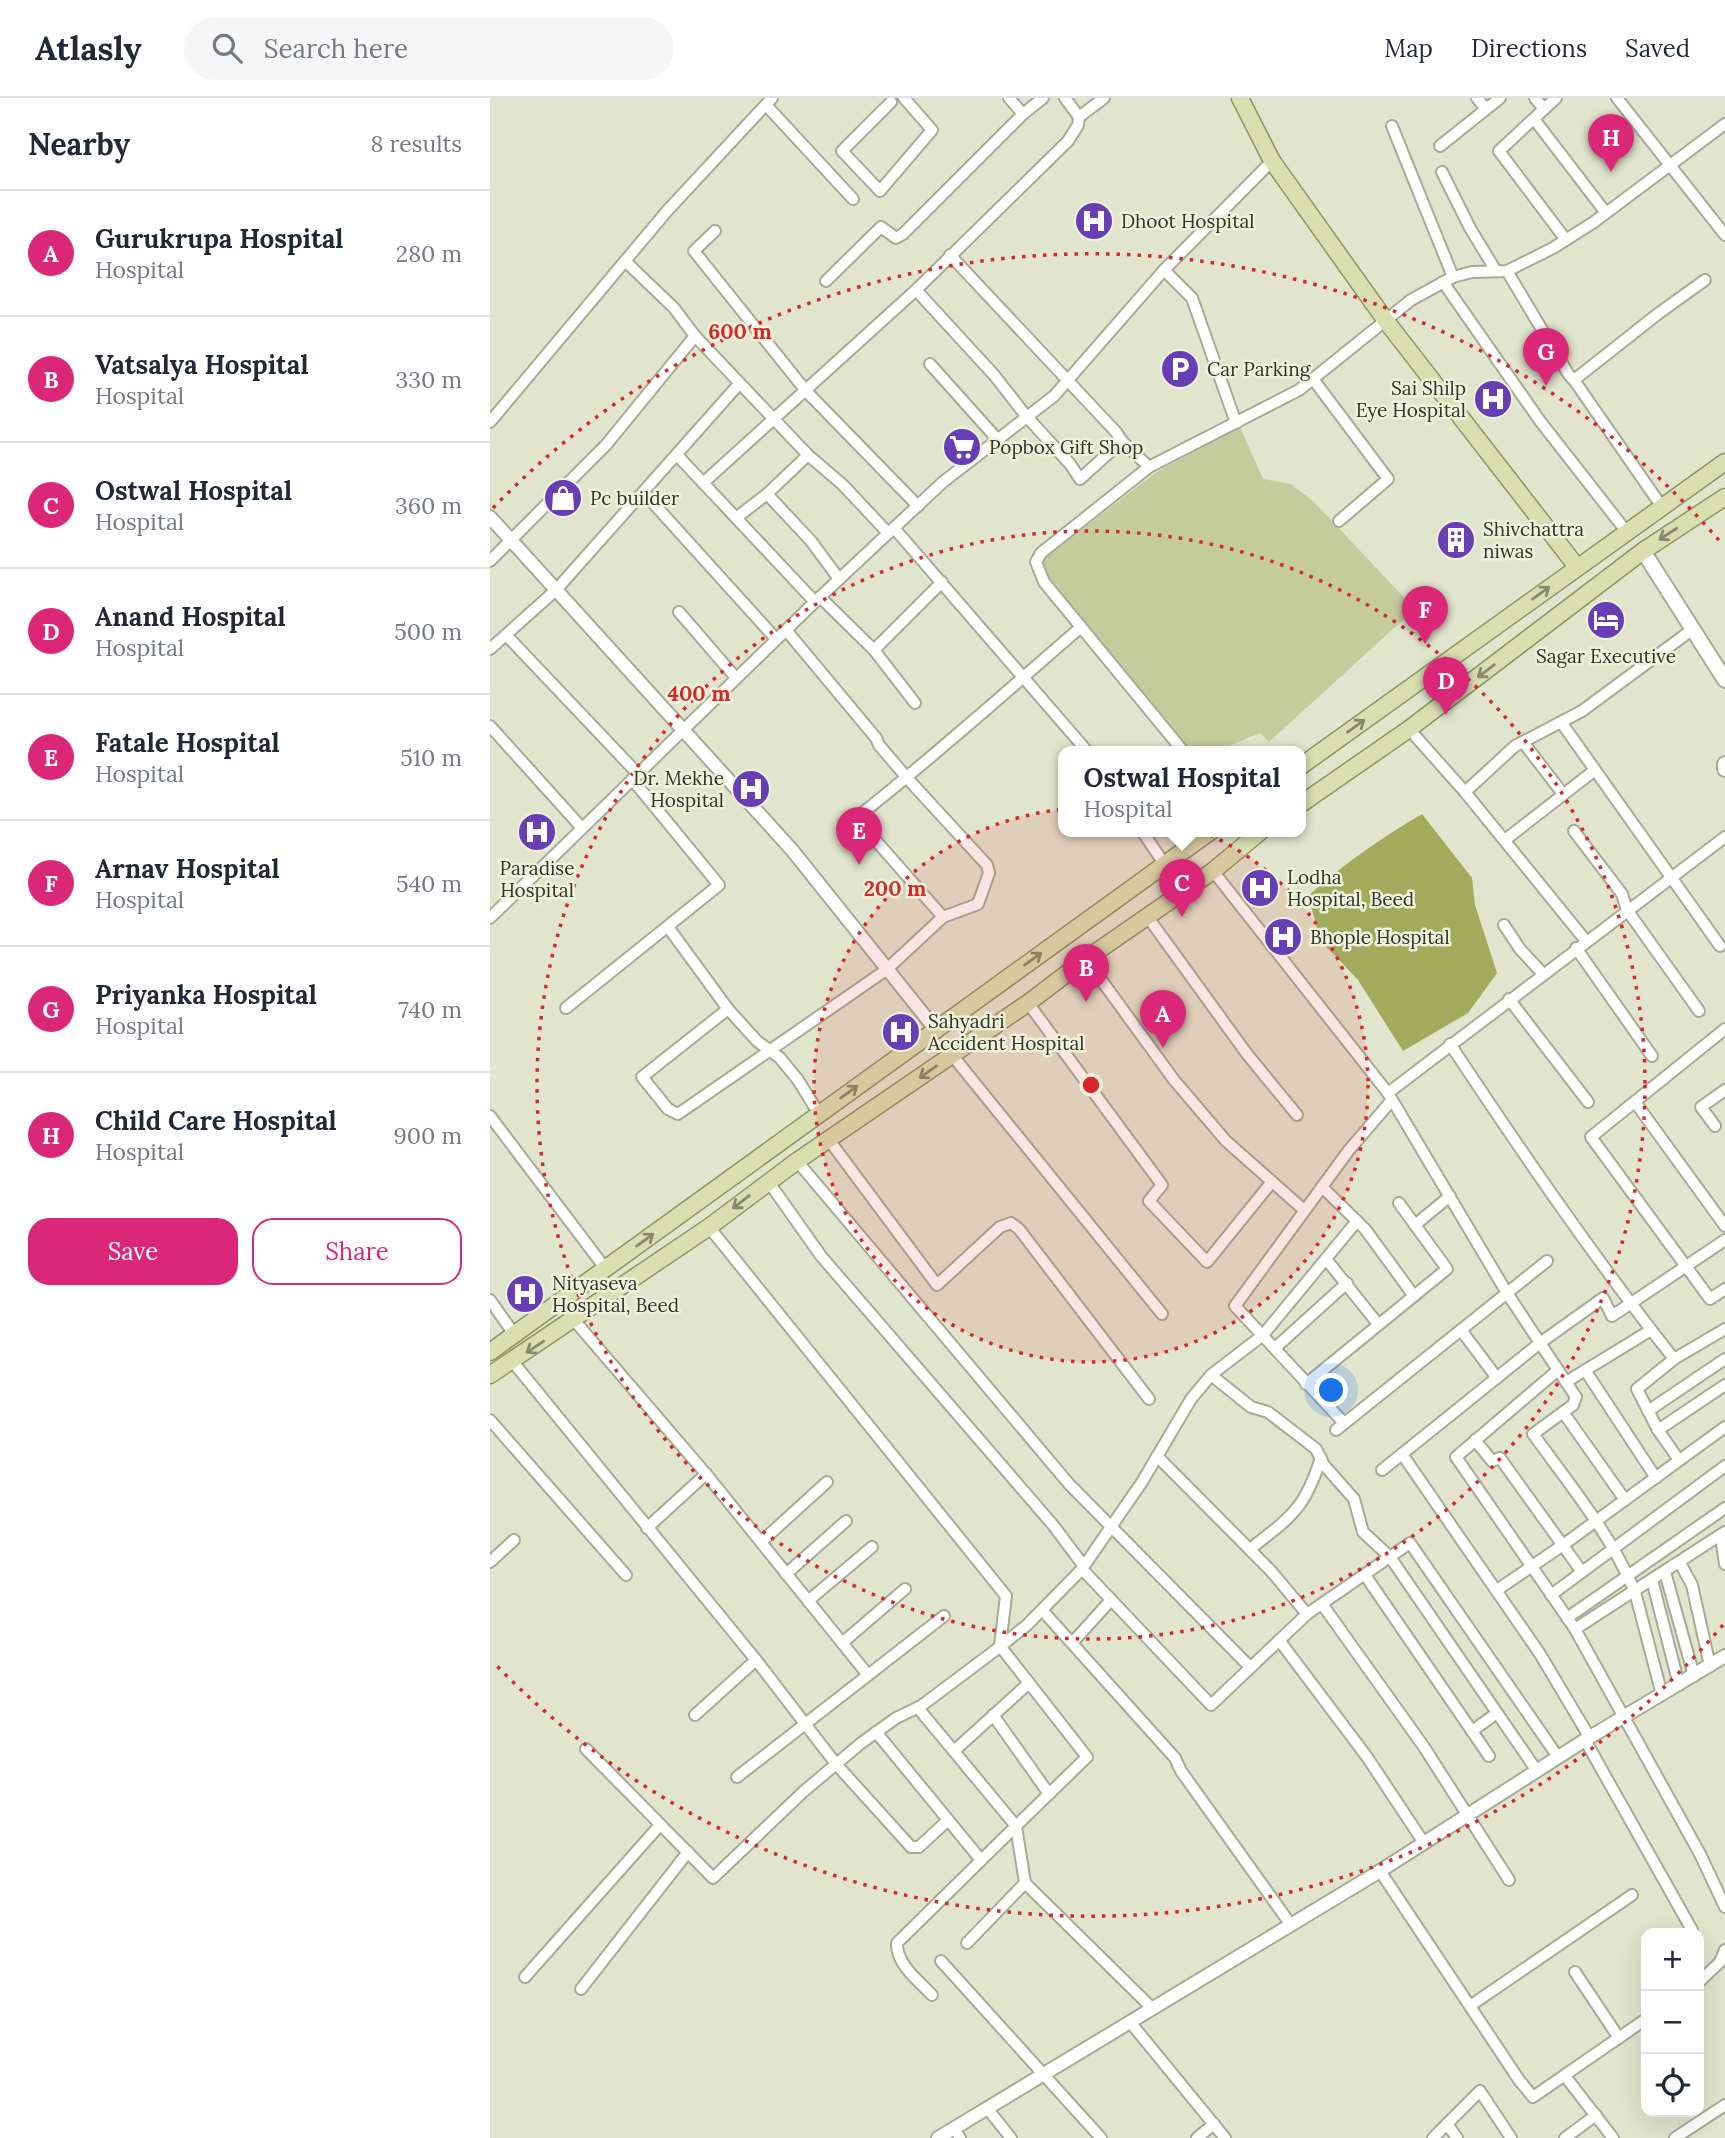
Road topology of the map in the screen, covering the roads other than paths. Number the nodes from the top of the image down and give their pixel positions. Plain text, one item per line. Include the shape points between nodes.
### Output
1 (904, 98) edge
2 (1009, 98) edge
3 (1043, 98) edge
4 (1065, 98) edge
5 (1104, 98) edge
6 (1240, 98) edge
7 (1477, 98) edge
8 (1500, 98) edge
9 (1535, 98) edge
10 (1556, 98) edge
11 (1617, 98) edge
12 (769, 101) edge
13 (891, 102) dead end
14 (1486, 109) junction
15 (1544, 109) junction
16 (1023, 114) junction
17 (1079, 117) junction
18 (1534, 119) junction
19 (1725, 124) edge
20 (1392, 126) dead end
21 (1440, 146) dead end
22 (1272, 161) junction
23 (1671, 164) junction
24 (1442, 172) dead end
25 (853, 199) dead end
26 (1606, 213) junction
27 (715, 231) dead end
28 (1725, 235) edge
29 (1566, 240) junction
30 (950, 255) junction
31 (625, 261) junction
32 (1164, 270) junction
33 (1502, 271) junction
34 (1448, 280) junction
35 (1705, 280) dead end
36 (827, 281) dead end
37 (916, 290) junction
38 (1386, 321) junction
39 (695, 336) junction
40 (930, 364) dead end
41 (1313, 379) junction
42 (1067, 380) junction
43 (1574, 380) junction
44 (739, 384) junction
45 (806, 391) junction
46 (1027, 417) junction
47 (775, 419) junction
48 (490, 422) edge
49 (1236, 423) junction
50 (998, 440) junction
51 (1122, 441) junction
52 (677, 455) junction
53 (808, 455) junction
54 (1725, 462) edge
55 (1149, 467) junction
56 (703, 483) junction
57 (644, 493) junction
58 (767, 495) junction
59 (1725, 497) edge
60 (918, 506) junction
61 (1662, 507) junction
62 (490, 517) edge
63 (736, 518) junction
64 (1339, 521) dead end
65 (891, 531) junction
66 (1626, 531) junction
67 (510, 539) junction
68 (1643, 551) junction
69 (490, 561) edge
70 (1577, 567) junction
71 (839, 579) junction
72 (942, 582) junction
73 (556, 590) junction
74 (817, 599) junction
75 (679, 612) dead end
76 (1081, 626) junction
77 (786, 629) junction
78 (1692, 629) junction
79 (508, 637) dead end
80 (776, 639) junction
81 (490, 649) edge
82 (874, 650) junction
83 (1024, 676) junction
84 (736, 678) junction
85 (1725, 680) edge
86 (915, 703) dead end
87 (1561, 722) junction
88 (490, 726) edge
89 (1409, 729) junction
90 (683, 730) junction
91 (1523, 742) junction
92 (1083, 746) edge
93 (1179, 746) edge
94 (1306, 762) edge
95 (1595, 770) junction
96 (635, 777) junction
97 (907, 778) junction
98 (1465, 792) junction
99 (1563, 794) junction
100 (1306, 801) edge
101 (582, 828) junction
102 (1574, 831) dead end
103 (1146, 837) edge
104 (1203, 837) edge
105 (1254, 837) edge
106 (1725, 837) edge
107 (1504, 840) junction
108 (1165, 865) junction
109 (1213, 871) junction
110 (1671, 877) junction
111 (1627, 910) junction
112 (1147, 916) junction
113 (943, 917) junction
114 (490, 918) edge
115 (1504, 925) dead end
116 (668, 927) junction
117 (1586, 941) junction
118 (1720, 946) dead end
119 (1576, 948) junction
120 (1086, 959) junction
121 (887, 968) junction
122 (1543, 974) junction
123 (1510, 999) junction
124 (1028, 1003) junction
125 (566, 1008) dead end
126 (728, 1009) junction
127 (1699, 1011) dead end
128 (936, 1030) junction
129 (1725, 1030) edge
130 (1450, 1044) junction
131 (771, 1051) junction
132 (952, 1055) junction
133 (1652, 1056) dead end
134 (1725, 1090) edge
135 (1390, 1097) junction
136 (1588, 1102) dead end
137 (1634, 1102) junction
138 (819, 1114) junction
139 (1297, 1115) dead end
140 (490, 1116) edge
141 (1715, 1126) dead end
142 (829, 1140) junction
143 (797, 1161) junction
144 (768, 1181) junction
145 (1271, 1183) junction
146 (1322, 1187) junction
147 (1450, 1196) junction
148 (1399, 1203) dead end
149 (1304, 1210) junction
150 (1357, 1221) junction
151 (1415, 1225) junction
152 (1725, 1226) edge
153 (709, 1227) junction
154 (1725, 1240) edge
155 (1326, 1259) junction
156 (1547, 1261) dead end
157 (1686, 1265) junction
158 (605, 1268) junction
159 (1347, 1283) junction
160 (1725, 1289) edge
161 (1507, 1293) junction
162 (1414, 1296) junction
163 (490, 1300) edge
164 (1631, 1303) junction
165 (1162, 1314) dead end
166 (574, 1320) junction
167 (1378, 1324) junction
168 (1725, 1329) edge
169 (1461, 1330) junction
170 (1651, 1330) junction
171 (514, 1334) junction
172 (1263, 1335) junction
173 (1540, 1343) junction
174 (1275, 1348) junction
175 (490, 1352) edge
176 (1674, 1359) junction
177 (1725, 1359) edge
178 (513, 1362) junction
179 (1558, 1370) junction
180 (1585, 1370) junction
181 (1211, 1375) junction
182 (490, 1376) edge
183 (1497, 1378) junction
184 (1566, 1382) junction
185 (1306, 1384) junction
186 (1725, 1385) edge
187 (1149, 1399) dead end
188 (1563, 1412) junction
189 (1648, 1412) junction
190 (490, 1420) edge
191 (1725, 1427) edge
192 (1658, 1430) junction
193 (1475, 1440) junction
194 (1402, 1454) junction
195 (1157, 1456) junction
196 (1321, 1458) junction
197 (1679, 1460) junction
198 (1725, 1466) edge
199 (1382, 1470) dead end
200 (706, 1474) junction
201 (1656, 1478) junction
202 (827, 1482) dead end
203 (1625, 1500) junction
204 (1725, 1507) edge
205 (1597, 1520) junction
206 (846, 1521) dead end
207 (647, 1528) junction
208 (1112, 1528) junction
209 (1723, 1534) edge
210 (514, 1540) dead end
211 (761, 1542) junction
212 (1563, 1545) junction
213 (872, 1547) dead end
214 (1250, 1549) junction
215 (1614, 1549) junction
216 (1390, 1557) junction
217 (490, 1562) edge
218 (1680, 1563) junction
219 (1725, 1564) edge
220 (1083, 1567) junction
221 (1532, 1567) junction
222 (1582, 1572) junction
223 (1665, 1572) junction
224 (786, 1574) junction
225 (1365, 1574) junction
226 (626, 1575) dead end
227 (1628, 1576) junction
228 (1652, 1580) junction
229 (905, 1589) dead end
230 (1497, 1590) junction
231 (1635, 1592) junction
232 (1551, 1595) junction
233 (1111, 1600) junction
234 (808, 1601) junction
235 (1322, 1604) junction
236 (1042, 1610) junction
237 (1307, 1614) junction
238 (944, 1616) dead end
239 (1567, 1618) junction
240 (1575, 1629) junction
241 (1279, 1640) junction
242 (842, 1643) junction
243 (1072, 1643) junction
244 (1000, 1647) junction
245 (1725, 1656) edge
246 (756, 1660) junction
247 (1710, 1666) junction
248 (1250, 1667) junction
249 (868, 1675) junction
250 (1694, 1676) junction
251 (1029, 1683) junction
252 (1679, 1685) junction
253 (1662, 1695) junction
254 (918, 1708) junction
255 (1497, 1713) junction
256 (695, 1715) dead end
257 (993, 1715) junction
258 (1625, 1718) junction
259 (806, 1723) junction
260 (1472, 1731) junction
261 (876, 1732) junction
262 (1587, 1739) junction
263 (586, 1749) dead end
264 (954, 1751) junction
265 (1489, 1756) dead end
266 (1558, 1757) junction
267 (836, 1764) junction
268 (1537, 1771) junction
269 (737, 1777) dead end
270 (1049, 1794) junction
271 (1467, 1815) junction
272 (948, 1820) junction
273 (660, 1825) junction
274 (1016, 1826) junction
275 (1424, 1843) junction
276 (688, 1852) junction
277 (981, 1860) junction
278 (1380, 1871) junction
279 (1509, 1880) dead end
280 (1025, 1882) junction
281 (1632, 1895) dead end
282 (1725, 1907) edge
283 (1291, 1925) junction
284 (1691, 1928) edge
285 (967, 1943) dead end
286 (1725, 1950) edge
287 (941, 1961) dead end
288 (1575, 1972) dead end
289 (525, 1977) dead end
290 (1704, 1977) edge
291 (581, 1989) dead end
292 (932, 1995) dead end
293 (1470, 2006) junction
294 (1152, 2008) junction
295 (1130, 2022) junction
296 (1641, 2023) edge
297 (1619, 2038) junction
298 (1045, 2073) junction
299 (1565, 2076) junction
300 (1725, 2105) edge
301 (988, 2108) junction
302 (1596, 2115) junction
303 (1214, 2124) junction
304 (1447, 2124) junction
305 (957, 2133) edge
306 (938, 2138) edge
307 (1011, 2138) edge
308 (1101, 2138) edge
309 (1197, 2138) edge
310 (1225, 2138) edge
311 (1433, 2138) edge
312 (1457, 2138) edge
313 (1511, 2138) edge
314 (1565, 2138) edge
315 (1613, 2138) edge
316 (1675, 2138) edge

1 - 13 street via 932,130 880,191 842,151
2 - 16 street
3 - 16 street
4 - 17 street
5 - 17 street
6 - 22 main road
7 - 14 street
8 - 14 street
9 - 15 street
10 - 15 street
11 - 23 street
12 - 25 street
12 - 31 street
14 - 21 street
15 - 18 street
16 - 36 street via 903,234 896,238 881,227
17 - 30 street via 1068,141
18 - 26 street
18 - 29 street via 1499,151
19 - 23 street
20 - 34 street
22 - 32 street
22 - 38 main road
23 - 26 street
23 - 28 street
24 - 33 street via 1465,219
26 - 29 street
27 - 45 street via 694,251
29 - 33 street
30 - 37 street
30 - 42 street
31 - 39 street via 674,308
31 - 48 street
32 - 42 street
32 - 49 street via 1192,298
33 - 34 street via 1472,272
33 - 43 street
34 - 38 street via 1411,300
34 - 66 street via 1540,421
35 - 43 street
37 - 45 street
37 - 46 street
38 - 41 street
38 - 70 main road
39 - 44 street
39 - 67 street via 606,445
40 - 50 street
41 - 49 street
41 - 64 street via 1388,479
42 - 46 street
42 - 51 street
43 - 61 street
44 - 47 street
44 - 52 street
45 - 47 street
45 - 60 street
46 - 50 street
46 - 51 street via 1080,479
47 - 53 street
47 - 56 street
49 - 55 street
50 - 60 street
51 - 55 street
52 - 56 street
52 - 57 street
53 - 58 street
53 - 65 street
54 - 61 main road
55 - 76 street via 1041,553 1037,562 1044,582
56 - 63 street
57 - 73 street
57 - 80 street
58 - 63 street
58 - 71 street
59 -> 68 main road
60 - 65 street
61 - 66 main road
62 - 67 street
63 - 74 street
65 - 71 street
65 - 72 street
66 - 70 main road
67 - 69 street
67 - 73 street
68 - 78 main road
68 -> 89 main road
94 -> 70 main road
71 - 74 street
72 - 82 street
72 - 83 street
73 - 81 street
73 - 90 street
74 - 77 street
74 - 82 street
75 - 84 street
76 - 83 street
76 - 93 street
77 - 80 street
77 - 97 street
78 - 85 main road
78 - 87 street
79 - 96 street
80 - 84 street
82 - 86 street
83 - 92 street
83 - 97 street
84 - 90 street
87 - 91 street
87 - 95 street
88 - 101 street
89 - 98 street
89 - 100 main road
90 - 96 street
90 - 121 street via 792,850
91 - 98 street
91 - 99 street
95 - 99 street
95 - 110 street
96 - 101 street
96 - 116 street via 719,885
97 - 113 street via 856,818
97 - 113 street via 987,865 989,873 978,904
98 - 107 street
99 - 107 street
101 - 114 street
102 - 111 street via 1622,894
103 - 108 street
104 - 108 main road
105 - 109 main road
106 - 110 street
107 - 117 street
128 -> 108 main road
109 - 112 main road
109 - 135 street
110 - 111 street
110 - 118 street
111 - 117 street
111 - 127 street
112 - 120 main road
112 - 139 street
113 - 121 street
115 - 122 street
116 - 125 street
116 - 126 street
117 - 119 street
119 - 122 street
119 - 133 street
120 - 124 main road
120 - 145 street via 1174,1080 1226,1142
121 - 128 street
121 - 131 street
122 - 123 street
123 - 130 street
123 - 136 street
124 - 132 main road
124 - 145 street via 1162,1185 1149,1202 1207,1262
126 - 131 street
126 - 131 street via 642,1077 668,1109 678,1114
138 -> 128 main road
129 - 137 street
130 - 135 street
130 - 164 street
131 - 138 street
132 -> 142 main road
132 - 165 street
134 - 141 street via 1701,1107
135 - 146 street
135 - 147 street
137 - 152 street
137 - 157 street via 1591,1137
158 -> 138 main road
140 - 158 street
142 - 143 main road
142 - 187 street via 937,1285 1000,1227 1011,1223 1019,1229
143 - 144 main road
143 - 208 street via 1028,1438
144 -> 153 main road
144 - 220 street via 821,1256 1053,1525
145 - 149 street
146 - 149 street
146 - 150 street
147 - 151 street
147 - 161 street
148 - 151 street
149 - 172 street via 1235,1306
150 - 155 street
150 - 162 street
151 - 162 street via 1447,1269
153 - 166 main road
153 - 244 street via 1006,1596
154 - 157 street
155 - 159 street
155 - 172 street
156 - 161 street
157 - 160 street via 1710,1299
157 - 164 street
158 - 171 main road
159 - 167 street
159 - 174 street
161 - 169 street
161 - 173 street
162 - 167 street
163 - 171 street
164 - 170 street
164 - 173 street via 1612,1316 1602,1298
166 -> 178 main road
166 - 200 street
167 - 185 street
168 - 176 street
169 - 183 street
169 - 185 street via 1340,1427
170 - 176 street
170 - 180 street
171 - 175 main road
172 - 174 street
172 - 181 street
173 - 179 street
173 - 183 street
174 - 185 street
176 - 189 street via 1637,1389
177 - 189 street
178 - 182 main road
178 - 207 street
179 - 184 street
179 - 193 street
180 - 184 street
180 - 201 street
181 - 195 street
181 - 196 street via 1251,1407 1268,1412 1316,1449
183 - 194 street
184 - 188 street via 1576,1397
186 - 192 street
188 - 203 street
188 - 205 street via 1533,1434
189 - 192 street
190 - 226 street
191 - 197 street
192 - 197 street
193 - 212 street via 1492,1461 1500,1458
193 - 221 street via 1456,1457
194 - 199 street
194 - 230 street
195 - 208 street
195 - 214 street
196 - 214 street via 1300,1506
196 - 216 street via 1354,1499 1363,1532
197 - 201 street
198 - 215 street
200 - 207 street
200 - 211 street
201 - 203 street
202 - 211 street
203 - 205 street
204 - 227 street
205 - 212 street
205 - 215 street
206 - 224 street
207 - 246 street
208 - 220 street
208 - 248 street
209 - 218 street
209 - 219 street
210 - 217 street
211 - 224 street
212 - 221 street
212 - 222 street
213 - 234 street
214 - 237 street
215 - 222 street
215 - 227 street
216 - 225 street
216 - 255 street
216 - 266 street via 1410,1544
218 - 223 street
218 - 247 street via 1692,1585
220 - 233 street
220 - 236 street
221 - 230 street
221 - 232 street
222 - 232 street
223 - 228 street
223 - 250 street
224 - 234 street
225 - 235 street
225 - 260 street
227 - 231 street
227 - 239 street
228 - 231 street
228 - 252 street
229 - 242 street
230 - 262 street via 1540,1654
231 - 240 street
231 - 253 street
232 - 239 street
233 - 243 street
233 - 248 street via 1212,1705
234 - 242 street
235 - 237 street
235 - 271 street
236 - 243 street
236 - 244 street
237 - 241 street
238 - 249 street
239 - 240 street
240 - 258 street
241 - 248 street
241 - 275 street via 1367,1757
242 - 249 street
243 - 283 street via 1175,1758
244 - 251 street
244 - 254 street
245 - 247 street
246 - 256 street
246 - 259 street
247 - 250 street
249 - 259 street
250 - 252 street
251 - 257 street
251 - 270 street via 1087,1757
252 - 253 street
253 - 258 street
254 - 261 street
254 - 264 street
255 - 260 street
255 - 268 street
257 - 264 street
257 - 270 street
258 - 262 street
258 - 282 street
259 - 267 street
259 - 269 street
260 - 265 street
261 - 267 street
261 - 272 street
262 - 266 street
262 - 284 street
263 - 273 street
264 - 274 street
266 - 268 street
267 - 272 street via 911,1847 919,1847
267 - 276 street via 713,1878
268 - 271 street
270 - 274 street
271 - 275 street
271 - 279 street
272 - 277 street
273 - 276 street
273 - 289 street
274 - 277 street
274 - 280 street
275 - 278 street
276 - 291 street
277 - 292 street via 897,1943 904,1966
278 - 283 street
278 - 293 street
280 - 285 street
280 - 294 street
281 - 293 street
283 - 294 street
286 - 290 street
287 - 298 street
288 - 297 street
293 - 299 street via 1533,2097
294 - 295 street
295 - 298 street
295 - 303 street
296 - 297 street
297 - 299 street
298 - 301 street
298 - 308 street
299 - 302 street
300 - 316 street
301 - 305 street
301 - 307 street
302 - 314 street
302 - 315 street
303 - 309 street
303 - 310 street
304 - 311 street
304 - 312 street
304 - 313 street via 1480,2091
305 - 306 street

